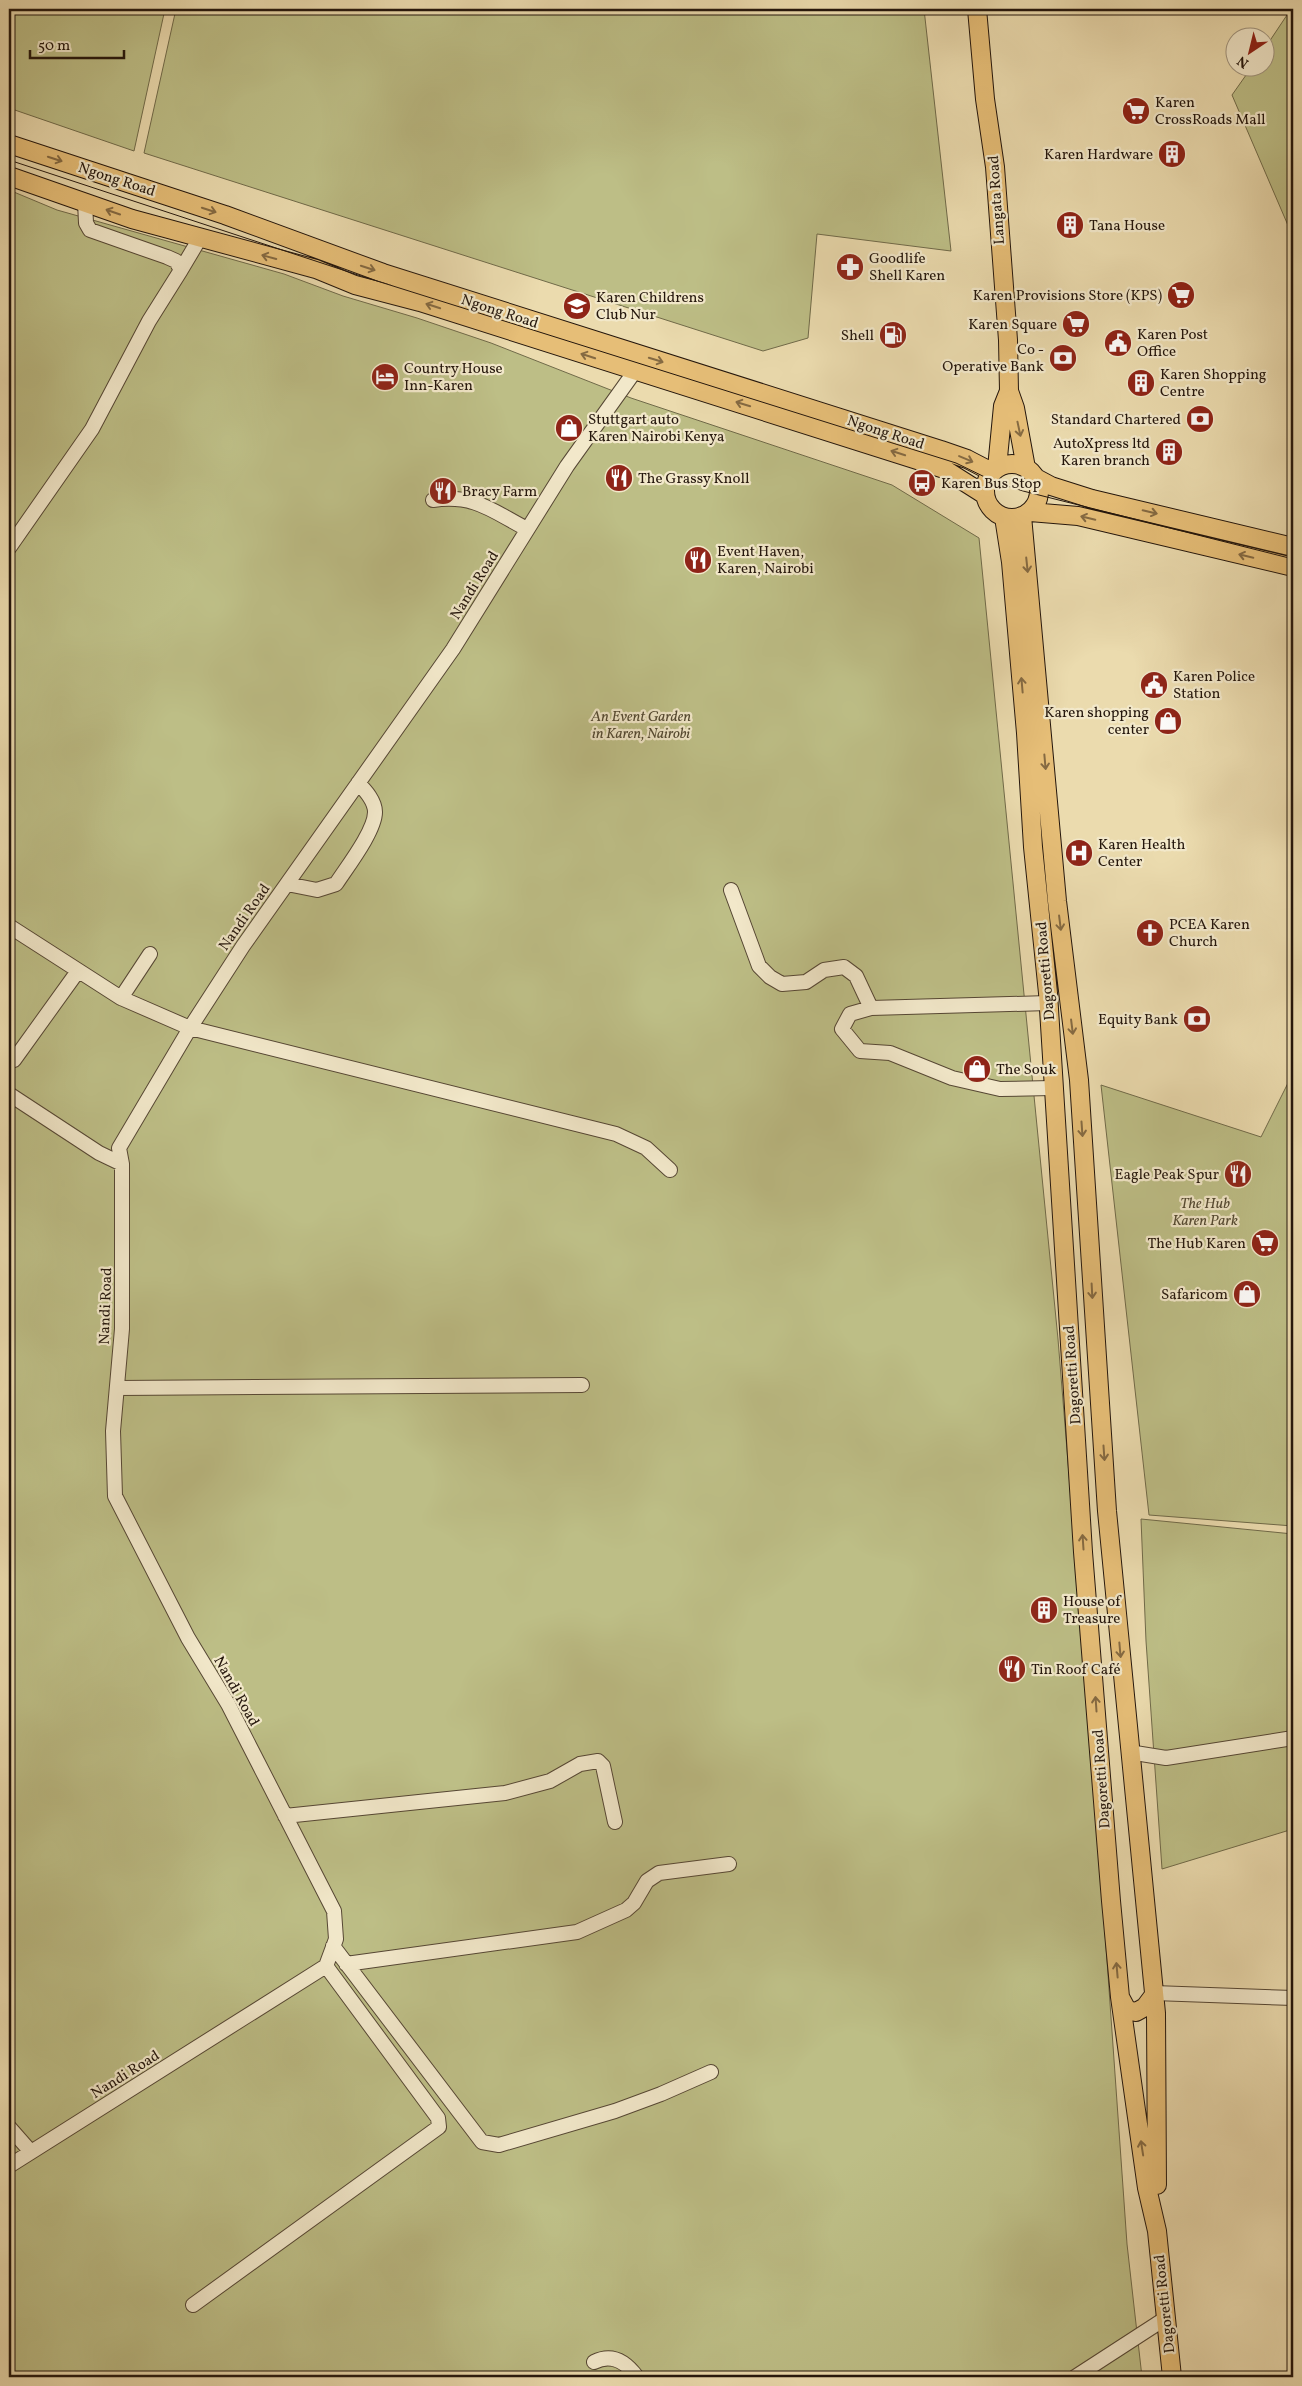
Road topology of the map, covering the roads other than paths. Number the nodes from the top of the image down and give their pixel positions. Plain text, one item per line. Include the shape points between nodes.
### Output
1 (977, 9) edge
2 (9, 144) edge
3 (9, 176) edge
4 (85, 202) junction
5 (200, 238) junction
6 (181, 270) junction
7 (635, 371) junction
8 (1009, 391) junction
9 (995, 470) junction
10 (1031, 473) junction
11 (985, 495) junction
12 (433, 500) dead end
13 (1026, 514) junction
14 (1004, 517) junction
15 (527, 530) junction
16 (1293, 547) edge
17 (9, 548) edge
18 (1293, 567) edge
19 (358, 784) junction
20 (287, 884) junction
21 (731, 890) dead end
22 (9, 926) edge
23 (150, 954) dead end
24 (78, 971) junction
25 (121, 998) junction
26 (1048, 1003) junction
27 (871, 1008) junction
28 (190, 1028) junction
29 (14, 1060) dead end
30 (1052, 1088) junction
31 (9, 1094) edge
32 (122, 1164) junction
33 (670, 1170) dead end
34 (582, 1385) dead end
35 (118, 1388) junction
36 (1293, 1738) edge
37 (1129, 1752) junction
38 (285, 1816) junction
39 (615, 1822) dead end
40 (729, 1864) dead end
41 (333, 1946) junction
42 (346, 1964) junction
43 (326, 1966) junction
44 (1154, 1994) junction
45 (1120, 1997) junction
46 (1293, 1998) edge
47 (711, 2072) dead end
48 (9, 2127) edge
49 (31, 2152) junction
50 (9, 2166) edge
51 (1157, 2231) junction
52 (193, 2305) dead end
53 (1166, 2318) junction
54 (594, 2362) dead end
55 (637, 2377) edge
56 (1075, 2377) edge
57 (1172, 2377) edge

1 - 8 main road, Langata Road via 994,167
2 -> 9 main road, Ngong Road via 225,215 322,252 484,306 941,450
3 - 4 main road, Ngong Road
5 -> 4 main road, Ngong Road
4 - 6 street via 86,223 90,230 167,257 176,261
5 - 6 street
7 -> 5 main road, Ngong Road via 420,302 355,285 316,269
6 - 17 street via 149,322 92,429
11 -> 7 main road, Ngong Road via 944,469
7 - 15 street, Nandi Road via 567,466
8 - 9 main road via 1003,406
8 -> 10 main road
9 - 10 main road via 1014,464
9 - 11 main road via 986,481
10 - 13 main road via 1039,496
10 -> 16 main road via 1051,486 1092,499
11 - 14 main road via 990,507
12 - 15 street via 452,498 475,502
13 - 14 main road
18 -> 13 main road via 1078,516
13 -> 37 main road, Dagoretti Road via 1057,901 1079,1080 1096,1371
26 -> 14 main road, Dagoretti Road via 1033,847 1026,724
15 - 19 street, Nandi Road via 453,649
19 - 20 street, Nandi Road
19 - 20 street via 368,792 376,810 374,823 336,884 317,890
20 - 28 street, Nandi Road
21 - 27 street via 759,966 770,977 782,984 806,982 824,970 844,967 856,976
22 - 24 street
23 - 25 street
24 - 25 street
24 - 29 street
25 - 28 street
26 - 27 street
26 - 30 main road, Dagoretti Road
27 - 30 street via 850,1014 842,1029 860,1051 890,1053 952,1078 1000,1089
28 - 32 street, Nandi Road via 119,1148
28 - 33 street via 616,1134 646,1148
45 -> 30 main road, Dagoretti Road via 1083,1552
31 - 32 street
32 - 35 street, Nandi Road via 122,1328
34 - 35 street
35 - 38 street, Nandi Road via 113,1431 115,1496
36 - 37 street via 1166,1758
37 - 44 main road, Dagoretti Road
38 - 39 street via 505,1793 550,1781 580,1764 598,1761 602,1766
38 - 41 street, Nandi Road via 334,1910 336,1940
40 - 42 street via 652,1876 626,1910 577,1932
41 - 42 street
41 - 43 street, Nandi Road
42 - 47 street via 486,2144 499,2144 615,2111
43 - 49 street, Nandi Road
43 - 52 street via 438,2118 439,2127
44 - 45 main road via 1145,2007 1136,2012 1127,2010
44 - 46 street
44 - 51 main road, Dagoretti Road
51 -> 45 main road, Dagoretti Road via 1147,2188
48 - 49 street
49 - 50 street, Nandi Road
51 - 53 main road, Dagoretti Road
53 - 56 street
53 - 57 main road, Dagoretti Road
54 - 55 street via 602,2358 621,2361

